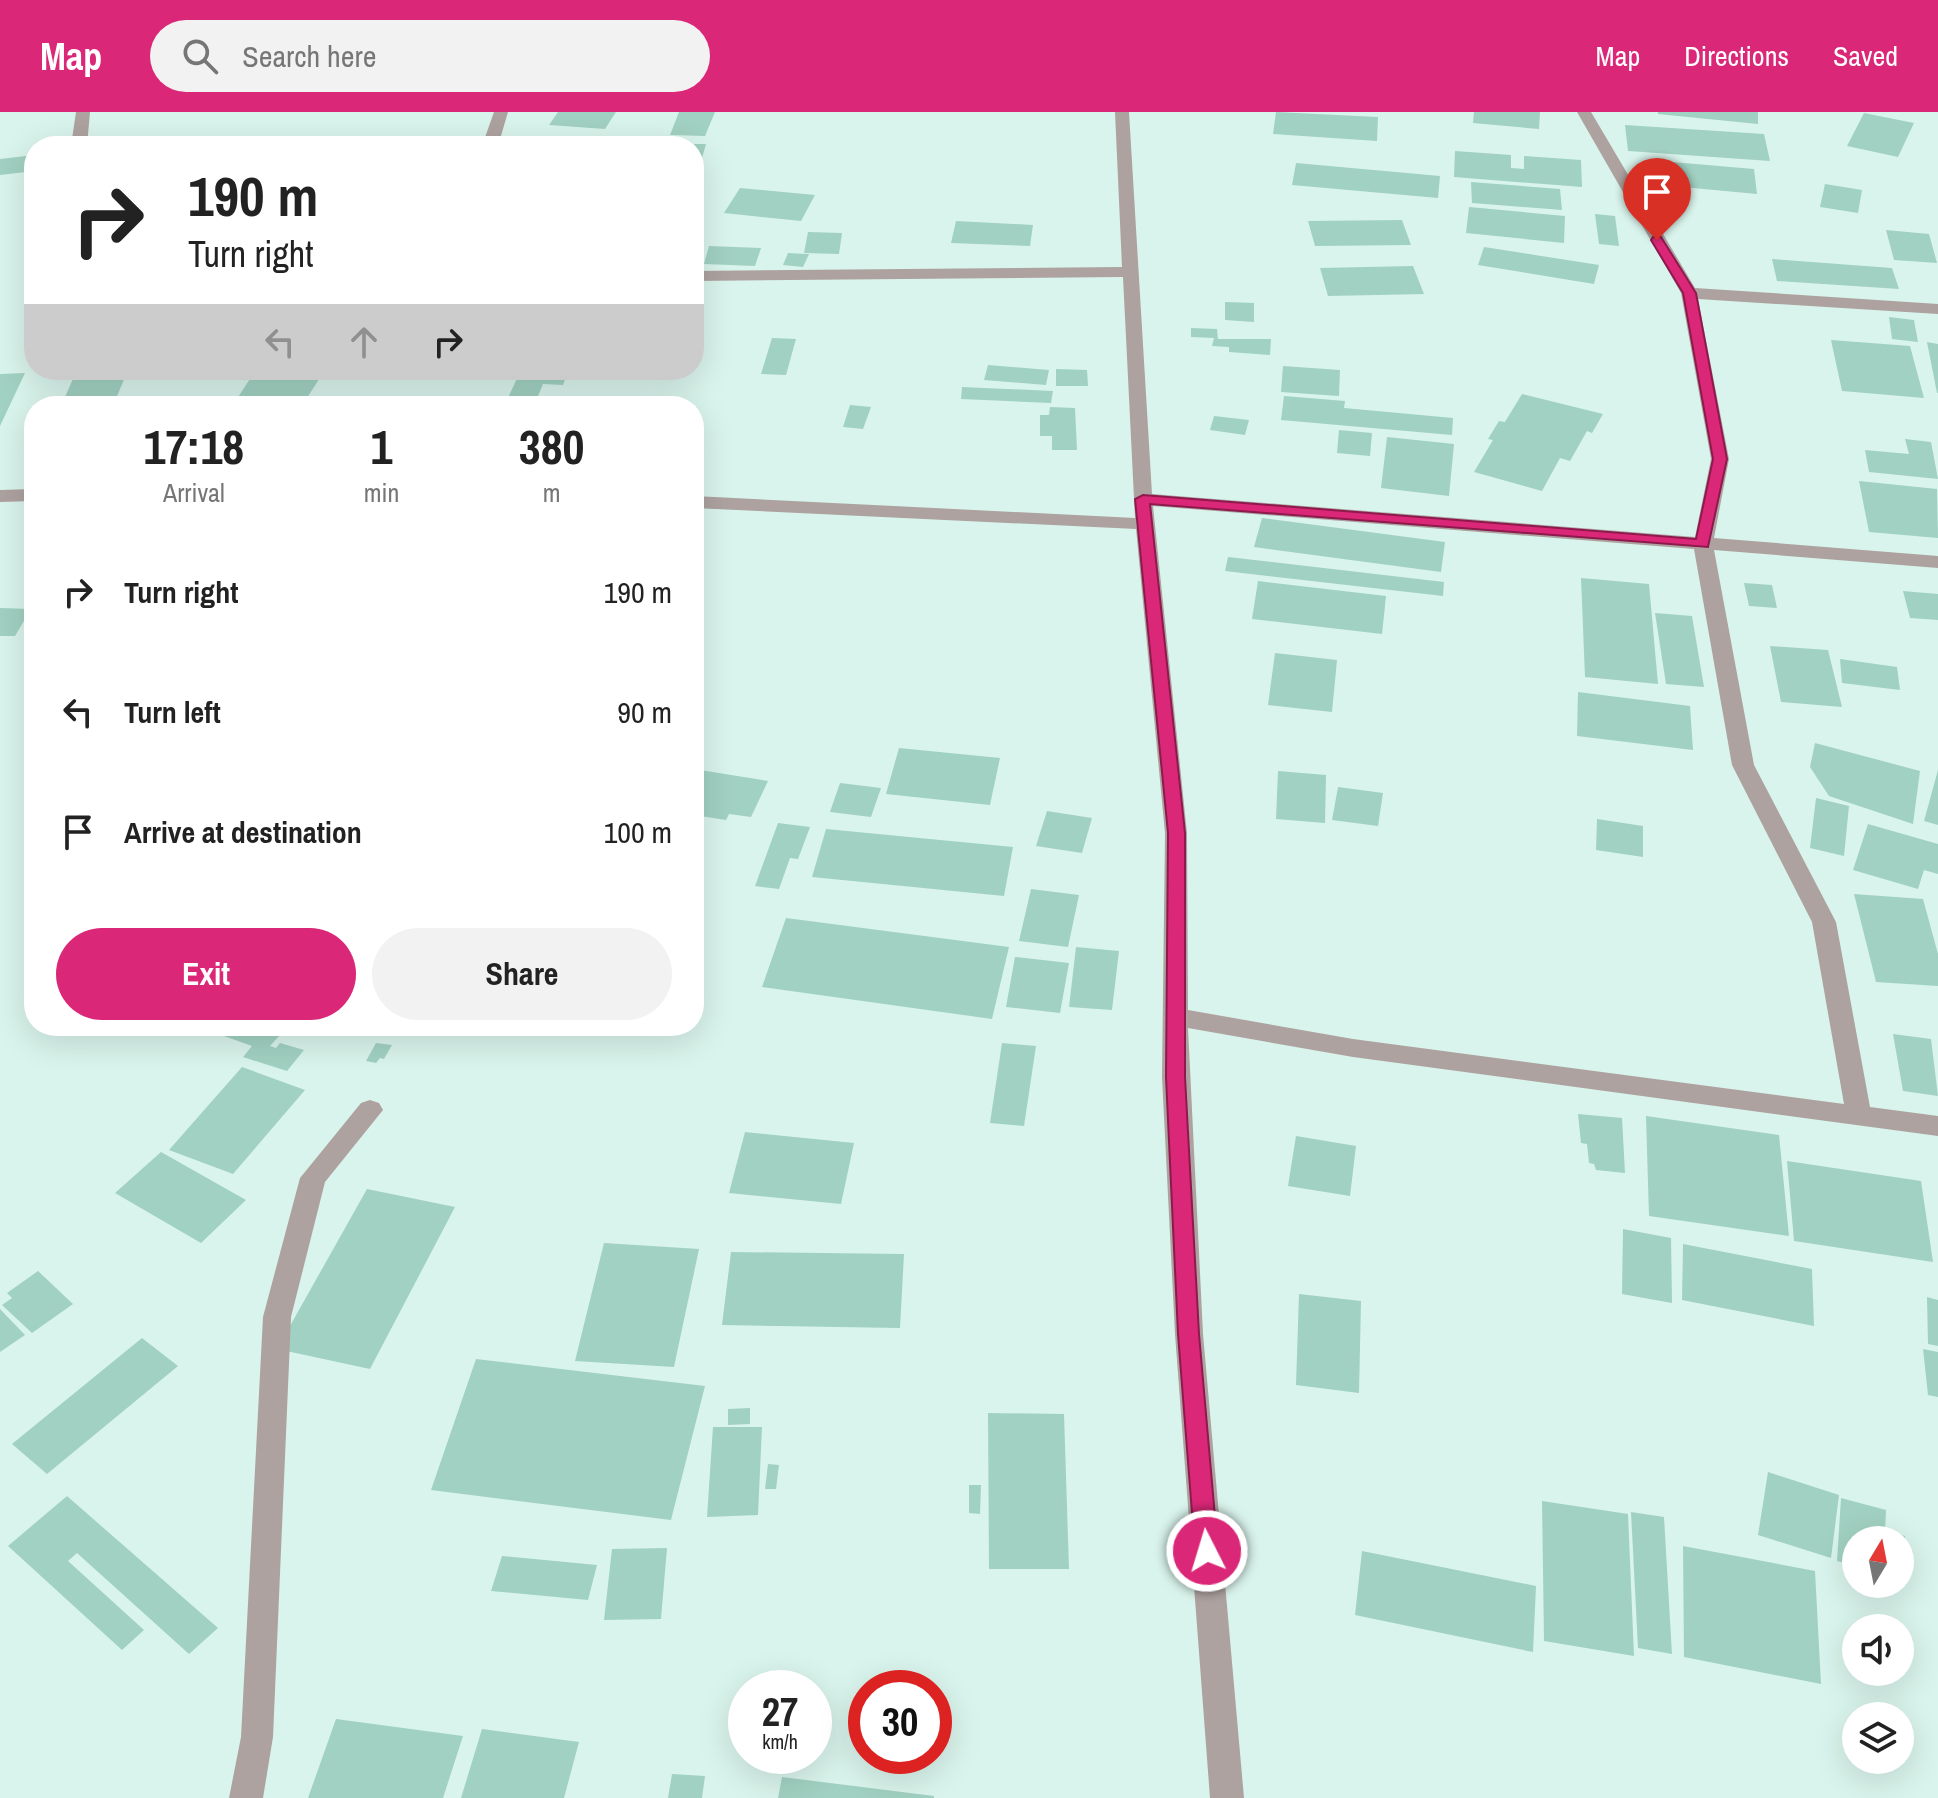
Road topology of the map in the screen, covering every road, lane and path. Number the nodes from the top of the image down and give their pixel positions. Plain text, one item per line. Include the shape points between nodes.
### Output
1 (83, 112) edge
2 (501, 112) edge
3 (1122, 112) edge
4 (1584, 112) edge
5 (80, 136) edge
6 (493, 136) edge
7 (1130, 272) junction
8 (704, 276) edge
9 (1689, 293) junction
10 (1938, 309) edge
11 (24, 495) edge
12 (0, 496) edge
13 (1143, 499) junction
14 (704, 502) edge
15 (1145, 524) junction
16 (1703, 544) junction
17 (1938, 562) edge
18 (1177, 1017) junction
19 (370, 1110) dead end
20 (1859, 1115) junction
21 (1938, 1126) edge
22 (246, 1798) edge
23 (1227, 1798) edge

1 - 5 street
2 - 6 street
3 - 7 street
4 - 9 street
7 - 8 street
7 - 13 street
9 - 10 street
9 - 16 street via 1720,459
11 - 12 street
13 - 15 street
13 - 16 street
14 - 15 street
15 - 18 street via 1176,833
16 - 17 street
16 - 20 street via 1743,765 1824,922
18 - 20 street via 1353,1048
18 - 23 street via 1175,1077 1189,1334
19 - 22 street via 313,1178 277,1317 257,1737
20 - 21 street

